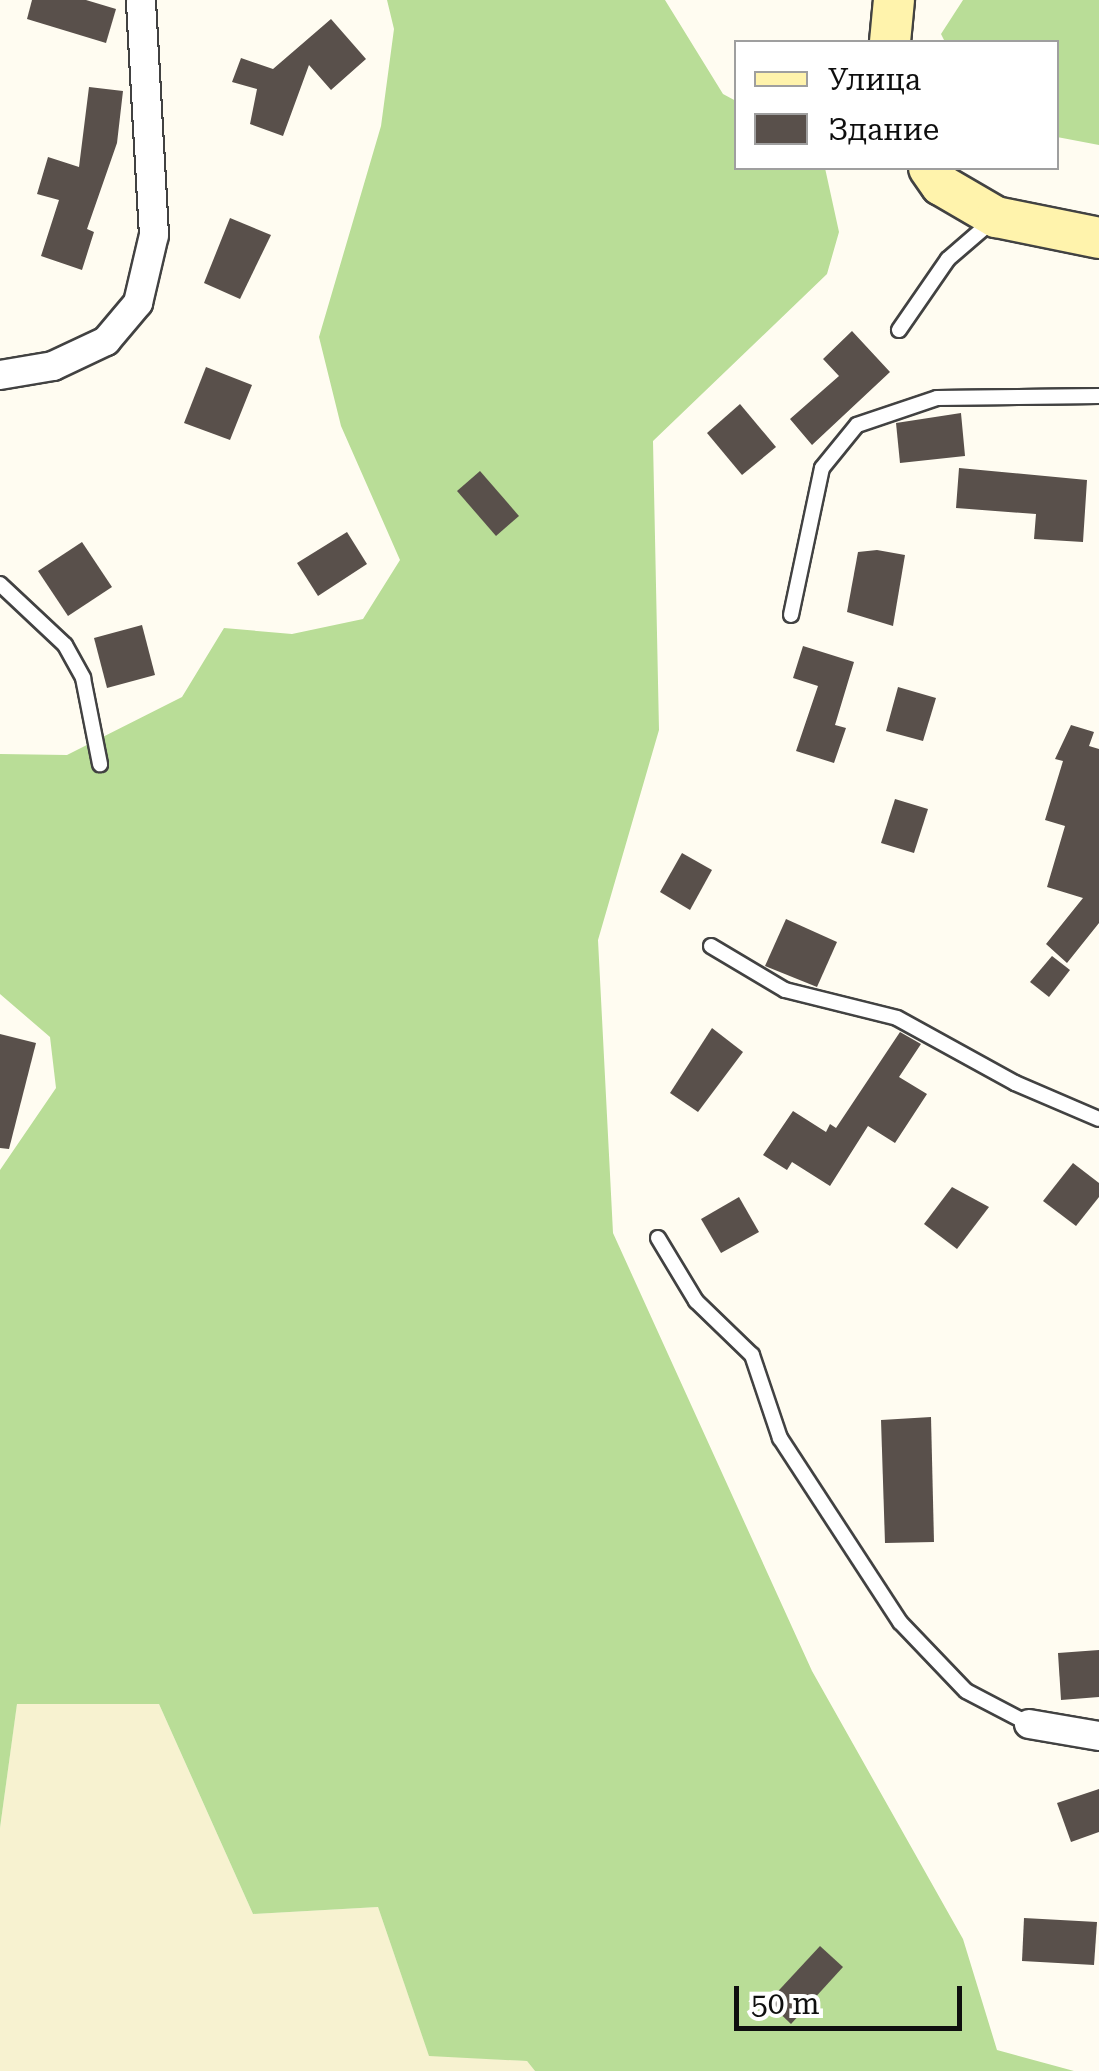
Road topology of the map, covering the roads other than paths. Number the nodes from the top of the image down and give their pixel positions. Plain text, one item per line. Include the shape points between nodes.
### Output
1 (142, 0) edge
2 (894, 0) edge
3 (890, 40) edge
4 (930, 170) edge
5 (996, 217) junction
6 (1099, 238) edge
7 (899, 330) dead end
8 (0, 374) edge
9 (1099, 396) edge
10 (0, 584) edge
11 (791, 615) dead end
12 (100, 764) dead end
13 (712, 946) dead end
14 (1099, 1118) edge
15 (658, 1238) dead end
16 (1029, 1724) joint
17 (1099, 1736) edge

1 - 8 street via 154,235 138,303 106,341 54,366
2 - 3 street
4 - 5 street via 941,185
5 - 6 street
5 - 7 lane via 948,259
9 - 11 lane via 937,398 857,425 816,485
10 - 12 lane via 74,661
13 - 14 lane via 785,990 898,1018 1015,1083
15 - 16 lane via 696,1300 752,1355 780,1438 900,1622 966,1691
16 - 17 street

